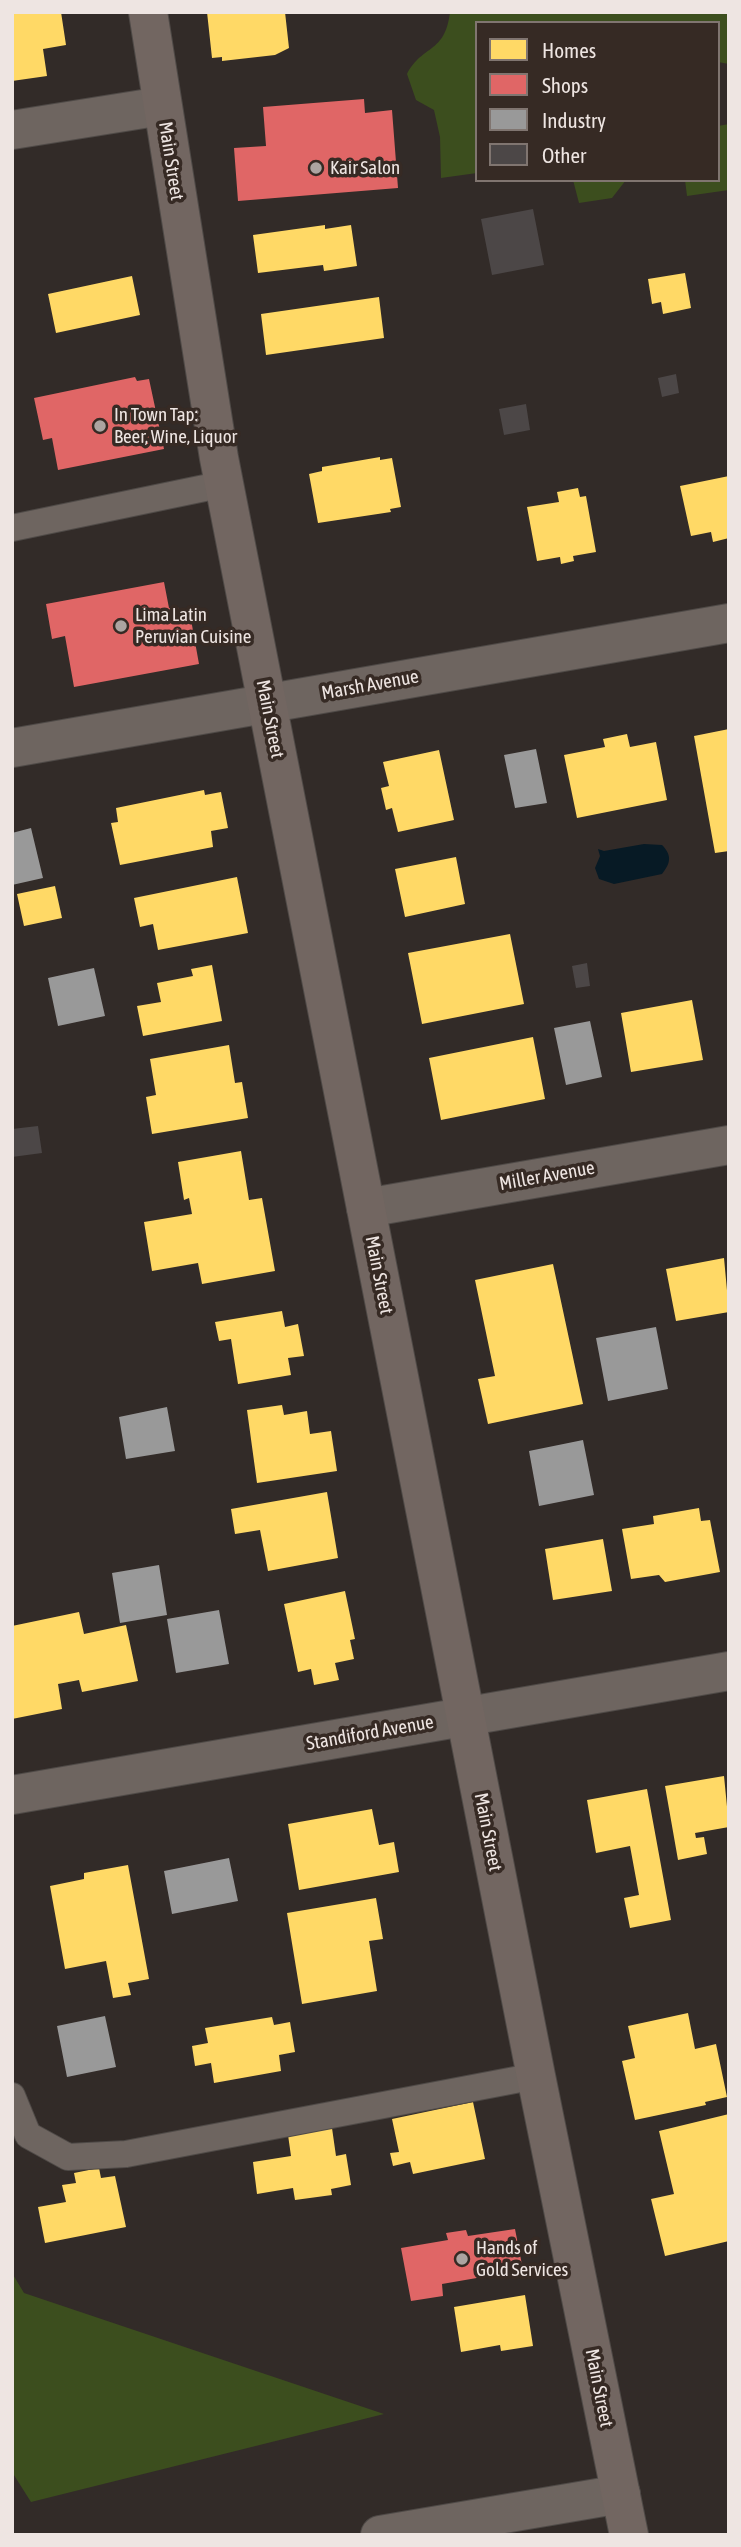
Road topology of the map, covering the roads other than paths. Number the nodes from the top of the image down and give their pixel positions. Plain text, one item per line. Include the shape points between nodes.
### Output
1 (148, 12) edge
2 (162, 106) junction
3 (12, 130) edge
4 (224, 484) junction
5 (12, 528) edge
6 (729, 623) edge
7 (266, 703) junction
8 (12, 748) edge
9 (729, 1145) edge
10 (366, 1208) junction
11 (729, 1671) edge
12 (466, 1716) junction
13 (12, 1795) edge
14 (536, 2076) junction
15 (12, 2096) edge
16 (621, 2494) junction
17 (380, 2535) edge
18 (629, 2535) edge

1 - 2 main road, Main Street
2 - 3 street
2 - 4 main road, Main Street
4 - 5 lane
4 - 7 main road, Main Street
6 - 7 street, Marsh Avenue
7 - 8 street, Marsh Avenue
7 - 10 main road, Main Street
9 - 10 street, Miller Avenue
10 - 12 main road, Main Street
11 - 12 street, Standiford Avenue
12 - 13 street, Standiford Avenue
12 - 14 main road, Main Street
14 - 15 lane via 126,2154 68,2157 28,2135
14 - 16 main road, Main Street
16 - 17 street
16 - 18 main road, Main Street

